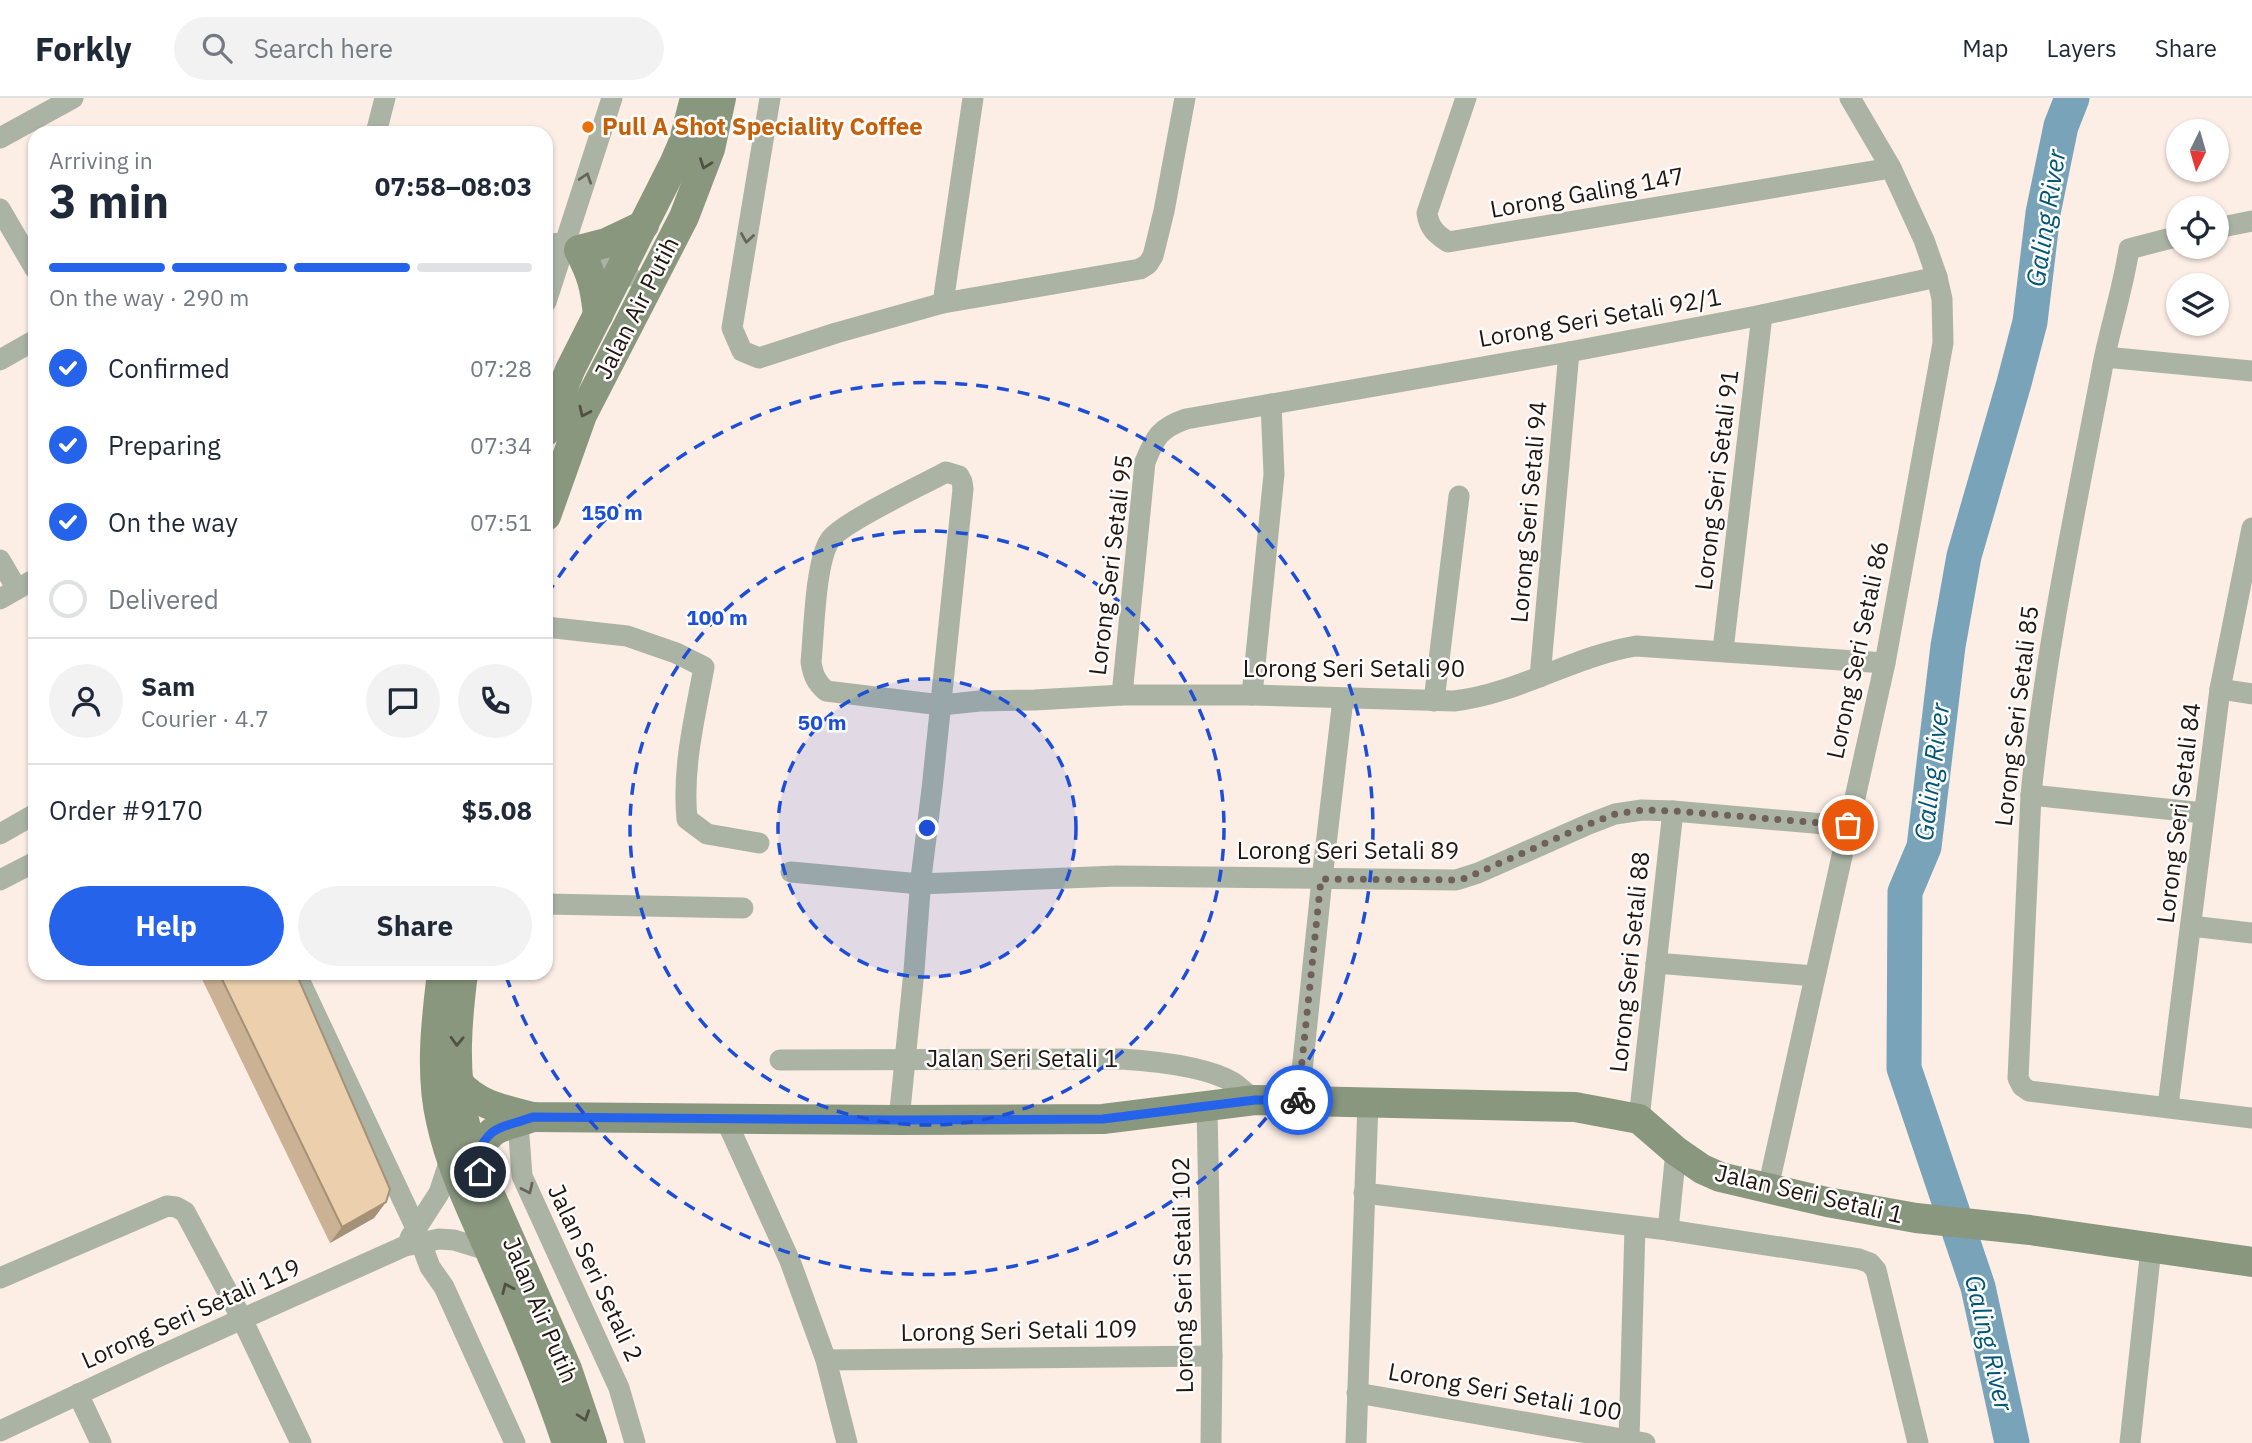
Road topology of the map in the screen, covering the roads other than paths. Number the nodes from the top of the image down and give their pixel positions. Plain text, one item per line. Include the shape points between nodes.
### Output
1 (73, 98) edge
2 (385, 98) edge
3 (612, 98) edge
4 (695, 98) edge
5 (721, 98) edge
6 (770, 98) edge
7 (974, 98) edge
8 (1185, 98) edge
9 (1466, 98) edge
10 (1850, 98) edge
11 (378, 126) edge
12 (0, 138) edge
13 (1891, 168) junction
14 (0, 209) edge
15 (2252, 221) edge
16 (643, 225) junction
17 (2229, 226) edge
18 (2166, 239) edge
19 (563, 245) edge
20 (28, 257) edge
21 (620, 270) junction
22 (1937, 277) junction
23 (553, 279) edge
24 (648, 287) junction
25 (943, 303) junction
26 (598, 315) junction
27 (1762, 315) junction
28 (28, 344) edge
29 (1569, 352) junction
30 (2105, 357) junction
31 (0, 360) edge
32 (2252, 371) edge
33 (1271, 404) junction
34 (553, 413) edge
35 (553, 496) edge
36 (1459, 496) dead end
37 (2252, 533) edge
38 (0, 560) edge
39 (17, 589) edge
40 (553, 628) edge
41 (1723, 650) junction
42 (1885, 663) junction
43 (1540, 677) junction
44 (2220, 689) junction
45 (2252, 694) edge
46 (1122, 695) junction
47 (1252, 695) junction
48 (1343, 699) junction
49 (1434, 701) junction
50 (941, 705) junction
51 (2031, 795) junction
52 (1673, 811) junction
53 (2204, 813) junction
54 (28, 818) edge
55 (1848, 825) junction
56 (0, 834) edge
57 (759, 843) dead end
58 (28, 866) edge
59 (790, 873) dead end
60 (1321, 879) junction
61 (0, 880) edge
62 (920, 884) junction
63 (553, 904) edge
64 (743, 908) dead end
65 (2191, 926) junction
66 (2252, 933) edge
67 (1656, 963) junction
68 (1814, 976) junction
69 (299, 980) edge
70 (441, 980) edge
71 (462, 980) edge
72 (780, 1059) dead end
73 (904, 1059) junction
74 (458, 1082) junction
75 (1255, 1100) junction
76 (1299, 1100) junction
77 (1368, 1102) junction
78 (1207, 1107) junction
79 (2168, 1107) junction
80 (725, 1118) junction
81 (2252, 1118) edge
82 (525, 1119) junction
83 (1639, 1119) junction
84 (899, 1120) junction
85 (1676, 1151) junction
86 (463, 1158) junction
87 (1768, 1188) junction
88 (1364, 1193) junction
89 (1635, 1227) junction
90 (1668, 1230) junction
91 (414, 1239) junction
92 (2151, 1248) junction
93 (490, 1251) junction
94 (2252, 1262) edge
95 (0, 1278) edge
96 (242, 1319) junction
97 (1212, 1356) junction
98 (826, 1360) junction
99 (78, 1394) junction
100 (1357, 1394) junction
101 (10, 1433) edge
102 (1534, 1434) edge
103 (1637, 1441) edge
104 (101, 1443) edge
105 (301, 1443) edge
106 (515, 1443) edge
107 (568, 1443) edge
108 (593, 1443) edge
109 (635, 1443) edge
110 (847, 1443) edge
111 (1211, 1443) edge
112 (1356, 1443) edge
113 (1918, 1443) edge
114 (2130, 1443) edge

1 - 12 street
2 - 11 street
19 -> 3 street
4 - 16 street, Jalan Air Putih via 684,141
5 -> 24 street, Jalan Air Putih via 697,185
6 -> 25 street via 732,328 742,351 759,358
7 - 25 street
8 - 25 street via 1149,264
9 - 13 street, Lorong Galing 147 via 1427,213 1428,223 1448,242
10 - 13 street, Lorong Seri Setali 86
13 - 22 street, Lorong Seri Setali 86
14 - 20 street
15 - 17 street
16 - 19 street via 606,243
16 - 21 street, Jalan Air Putih
18 - 30 street, Lorong Seri Setali 85 via 2129,249
19 - 21 street
19 - 23 street
19 - 26 street via 591,273
21 - 24 street
21 - 26 street, Jalan Air Putih
22 - 27 street, Lorong Seri Setali 92/1
22 - 42 street, Lorong Seri Setali 86 via 1943,343
24 -> 35 street, Jalan Air Putih via 582,415
26 - 34 street, Jalan Air Putih
27 - 29 street, Lorong Seri Setali 92/1
27 - 41 street, Lorong Seri Setali 91
28 - 31 street
29 - 33 street, Lorong Seri Setali 92/1
29 - 43 street, Lorong Seri Setali 94
30 - 32 street
30 - 51 street, Lorong Seri Setali 85 via 2060,587
33 - 46 street, Lorong Seri Setali 95 via 1186,419 1171,424 1153,443 1145,462
33 - 47 street via 1274,474
36 - 49 street
37 - 44 street, Lorong Seri Setali 84
38 - 39 street
40 - 57 street via 627,636 704,667 686,780 687,819 707,834
41 - 42 street, Lorong Seri Setali 90
41 - 43 street, Lorong Seri Setali 90 via 1620,648
42 - 55 street, Lorong Seri Setali 86
43 - 49 street, Lorong Seri Setali 90 via 1467,699
44 - 45 street
44 - 53 street, Lorong Seri Setali 84
46 - 47 street, Lorong Seri Setali 90
46 - 50 street, Lorong Seri Setali 90
47 - 48 street, Lorong Seri Setali 90
48 - 49 street, Lorong Seri Setali 90
48 - 60 street
50 - 50 street, Lorong Seri Setali 90 via 826,691 817,684 811,662 821,563 831,537 946,472 959,476 962,489
50 - 62 street
51 - 53 street
51 - 79 street, Lorong Seri Setali 85 via 2018,1078 2029,1091
52 - 55 street, Lorong Seri Setali 89
52 - 60 street, Lorong Seri Setali 89 via 1615,814 1456,880
52 - 67 street, Lorong Seri Setali 88
53 - 65 street, Lorong Seri Setali 84
54 - 56 street
55 - 68 street, Lorong Seri Setali 86
58 - 61 street
59 - 62 street, Lorong Seri Setali 89
60 - 62 street, Lorong Seri Setali 89 via 1117,876
60 - 76 street
62 - 73 street
63 - 64 street
65 - 66 street
65 - 79 street, Lorong Seri Setali 84
67 - 68 street
67 - 83 street, Lorong Seri Setali 88
68 - 87 street, Lorong Seri Setali 86
69 - 91 street
70 - 86 street, Jalan Air Putih via 436,1082 440,1119
71 -> 74 street, Jalan Air Putih
72 - 73 street, Jalan Seri Setali 1
73 - 75 street, Jalan Seri Setali 1 via 1153,1062 1209,1073 1232,1082
73 - 84 street
74 - 82 street via 477,1100
74 - 86 street, Jalan Air Putih
75 - 76 street
75 - 78 street
76 - 77 street
77 - 83 street via 1575,1107
77 - 88 street
78 - 84 street via 1103,1119
78 - 97 street, Lorong Seri Setali 102
79 - 81 street
80 - 82 street
80 - 84 street
80 - 98 street via 790,1261
82 - 86 street via 491,1131
82 -> 109 street, Jalan Seri Setali 2 via 519,1165 522,1176 619,1388
83 - 85 street, Jalan Seri Setali 1
85 - 87 street, Jalan Seri Setali 1 via 1720,1177
85 - 90 street
86 - 91 street
86 - 93 street, Jalan Air Putih
86 -> 108 street, Jalan Air Putih via 480,1172 567,1368
87 - 92 street, Jalan Seri Setali 1 via 1916,1218
88 - 89 street
88 - 100 street
89 - 90 street
89 - 103 street
90 - 113 street via 1870,1263 1876,1270
91 - 93 street, Lorong Seri Setali 119 via 454,1240
91 - 96 street, Lorong Seri Setali 119
91 - 106 street via 450,1299
92 - 94 street, Jalan Seri Setali 1
92 - 114 street
107 -> 93 street, Jalan Air Putih
95 - 96 street via 167,1206 176,1207 185,1212
96 - 99 street, Lorong Seri Setali 119
96 - 105 street
97 - 98 street, Lorong Seri Setali 109
97 - 111 street, Lorong Seri Setali 102
98 - 110 street
99 - 101 street, Lorong Seri Setali 119
99 - 104 street
100 - 102 street, Lorong Seri Setali 100
100 - 112 street
102 - 103 street, Lorong Seri Setali 100

